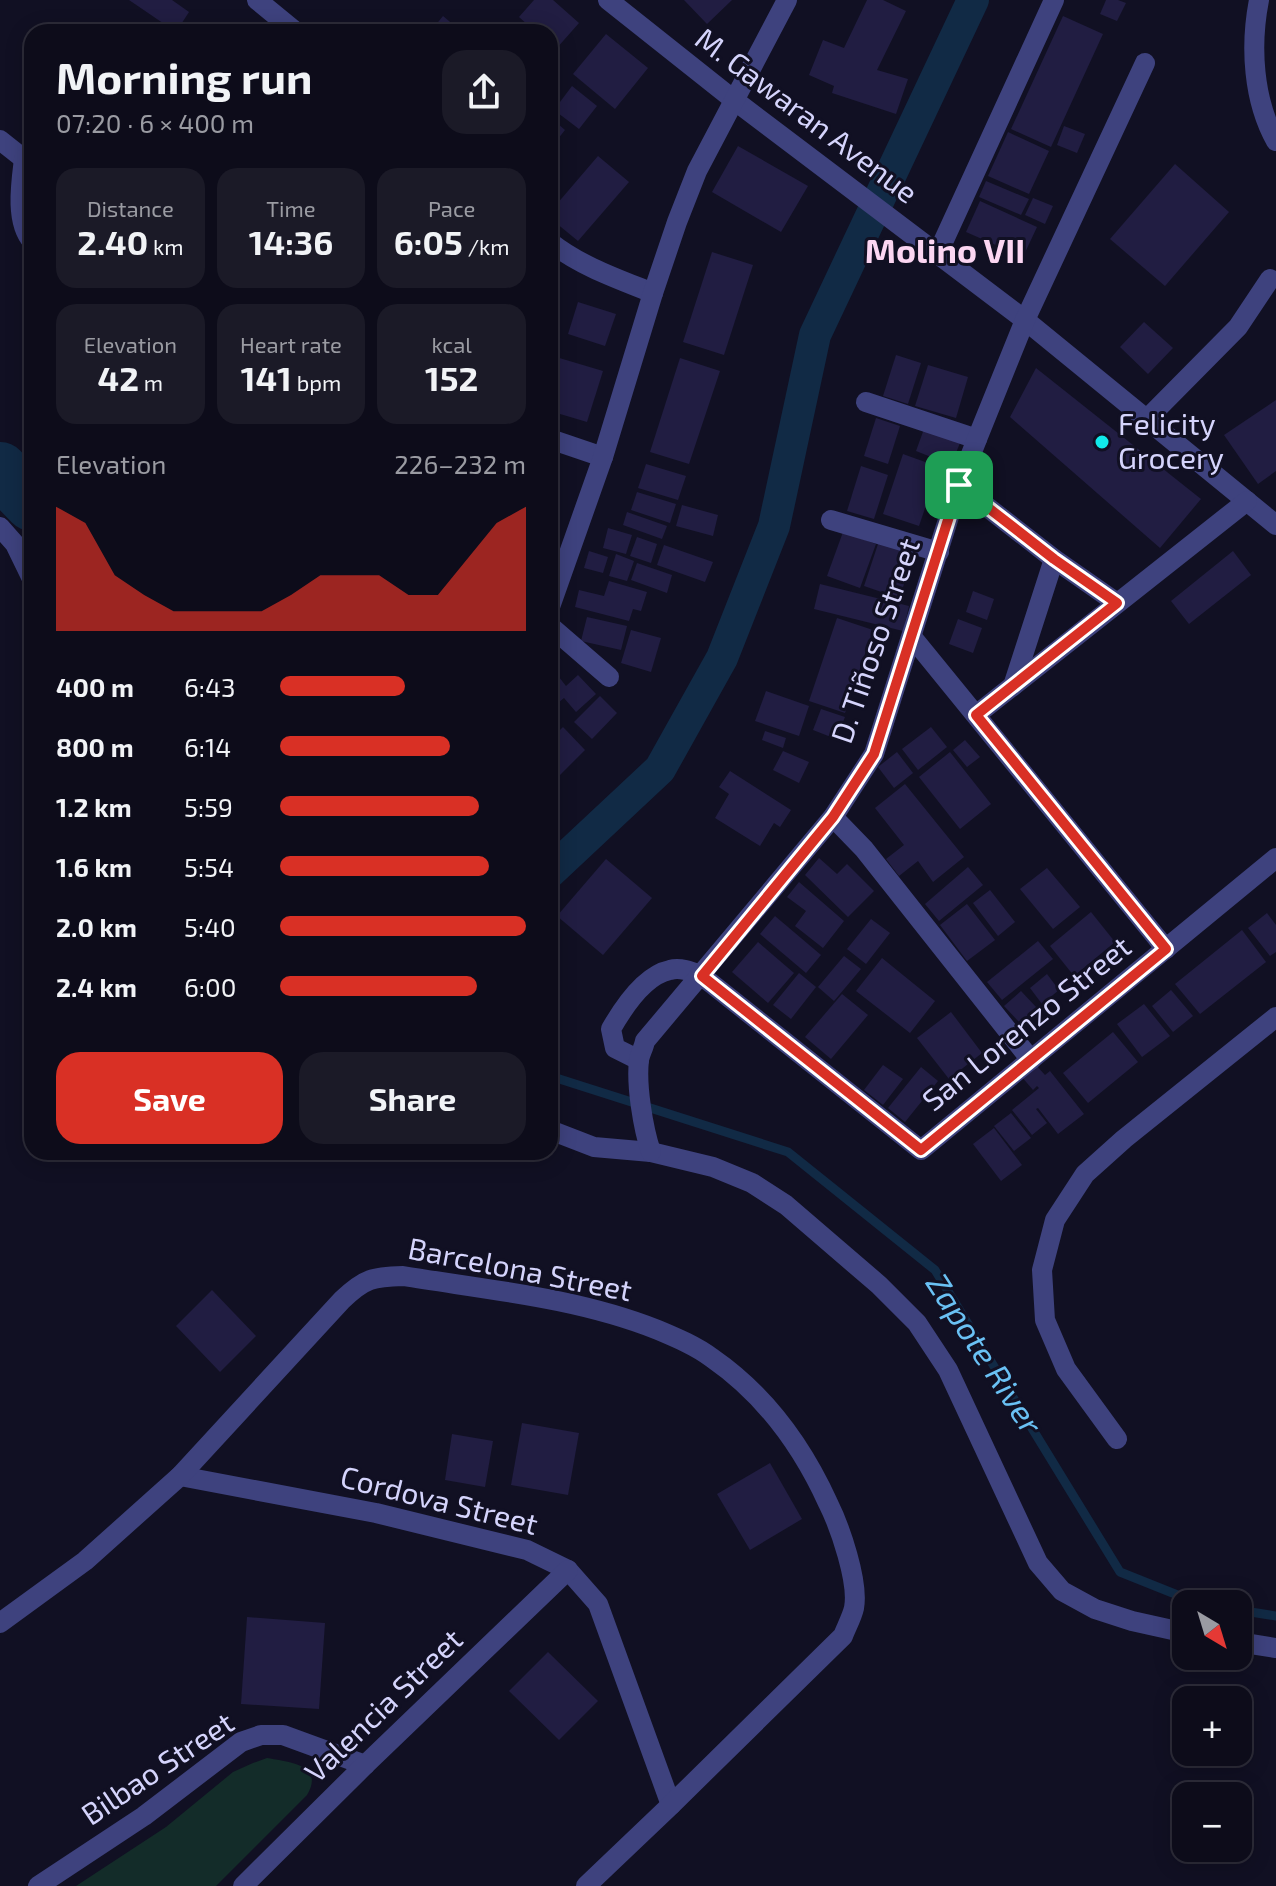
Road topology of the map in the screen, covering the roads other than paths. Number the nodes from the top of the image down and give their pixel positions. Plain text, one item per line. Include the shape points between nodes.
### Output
1 (257, 0) edge
2 (608, 0) edge
3 (787, 0) edge
4 (1054, 0) edge
5 (1259, 0) edge
6 (286, 24) edge
7 (1145, 63) dead end
8 (734, 100) junction
9 (0, 140) edge
10 (1276, 141) edge
11 (24, 154) edge
12 (24, 179) edge
13 (24, 228) edge
14 (558, 248) edge
15 (938, 253) junction
16 (1270, 279) dead end
17 (653, 293) junction
18 (1025, 320) junction
19 (866, 402) dead end
20 (1146, 420) junction
21 (977, 439) junction
22 (558, 442) edge
23 (603, 457) junction
24 (959, 485) junction
25 (1247, 501) junction
26 (831, 520) dead end
27 (1276, 525) edge
28 (0, 527) edge
29 (939, 552) junction
30 (1054, 559) junction
31 (24, 563) edge
32 (558, 584) edge
33 (1117, 603) junction
34 (558, 633) edge
35 (912, 637) junction
36 (609, 677) dead end
37 (1013, 686) junction
38 (976, 715) junction
39 (833, 817) junction
40 (1276, 858) edge
41 (1166, 949) junction
42 (702, 976) junction
43 (1276, 1017) edge
44 (1031, 1060) junction
45 (640, 1070) junction
46 (558, 1133) edge
47 (651, 1152) junction
48 (1117, 1439) dead end
49 (180, 1476) junction
50 (568, 1570) junction
51 (0, 1623) edge
52 (1172, 1630) edge
53 (1252, 1644) edge
54 (1276, 1648) edge
55 (365, 1765) junction
56 (671, 1805) junction
57 (38, 1886) edge
58 (243, 1886) edge
59 (586, 1886) edge

1 - 6 street
2 - 8 street, M. Gawaran Avenue
3 - 8 street
4 - 15 street, M. Gawaran Avenue
5 - 10 street via 1254,67 1267,125
7 - 18 street, D. Tiñoso Street
8 - 15 street, M. Gawaran Avenue
8 - 17 street via 697,171
9 - 11 street
12 - 13 street
14 - 17 street
15 - 18 street
16 - 20 street via 1238,327
17 - 23 street
18 - 20 street
18 - 21 street, D. Tiñoso Street
19 - 21 street
20 - 25 street
21 - 24 street, D. Tiñoso Street
22 - 23 street
23 - 32 street
24 - 29 street, D. Tiñoso Street
24 - 30 street
25 - 27 street
25 - 33 street
26 - 29 street
28 - 31 street
29 - 35 street, D. Tiñoso Street
30 - 33 street
30 - 37 street
33 - 37 street
34 - 36 street
35 - 38 street
35 - 39 street, D. Tiñoso Street via 874,754
37 - 38 street
38 - 41 street
39 - 42 street, D. Tiñoso Street
39 - 44 street
40 - 41 street, San Lorenzo Street
41 - 44 street, San Lorenzo Street
42 - 44 street, San Lorenzo Street via 921,1150
42 - 45 street, D. Tiñoso Street via 645,1041
42 - 45 street via 670,970 652,978 625,1005 611,1029 615,1048
43 - 48 street via 1085,1174 1055,1220 1042,1270 1045,1320 1066,1369
45 - 47 street via 643,1128
46 - 47 street via 594,1147
47 - 52 street via 752,1183 786,1205 879,1285 917,1323 948,1370 1038,1563 1054,1582 1095,1609
49 - 50 street, Cordova Street via 376,1513 527,1550
49 - 51 street, Barcelona Street via 85,1561
49 - 56 street, Barcelona Street via 342,1300 357,1285 378,1277 403,1276 569,1303 632,1320 711,1357 748,1386 815,1474 838,1524 852,1576 854,1608 843,1636
50 - 55 street, Valencia Street
50 - 56 street, Cordova Street via 598,1604
53 - 54 street
55 - 57 street, Bilbao Street via 283,1735 241,1742 144,1816
55 - 58 street, Valencia Street
56 - 59 street, Barcelona Street

